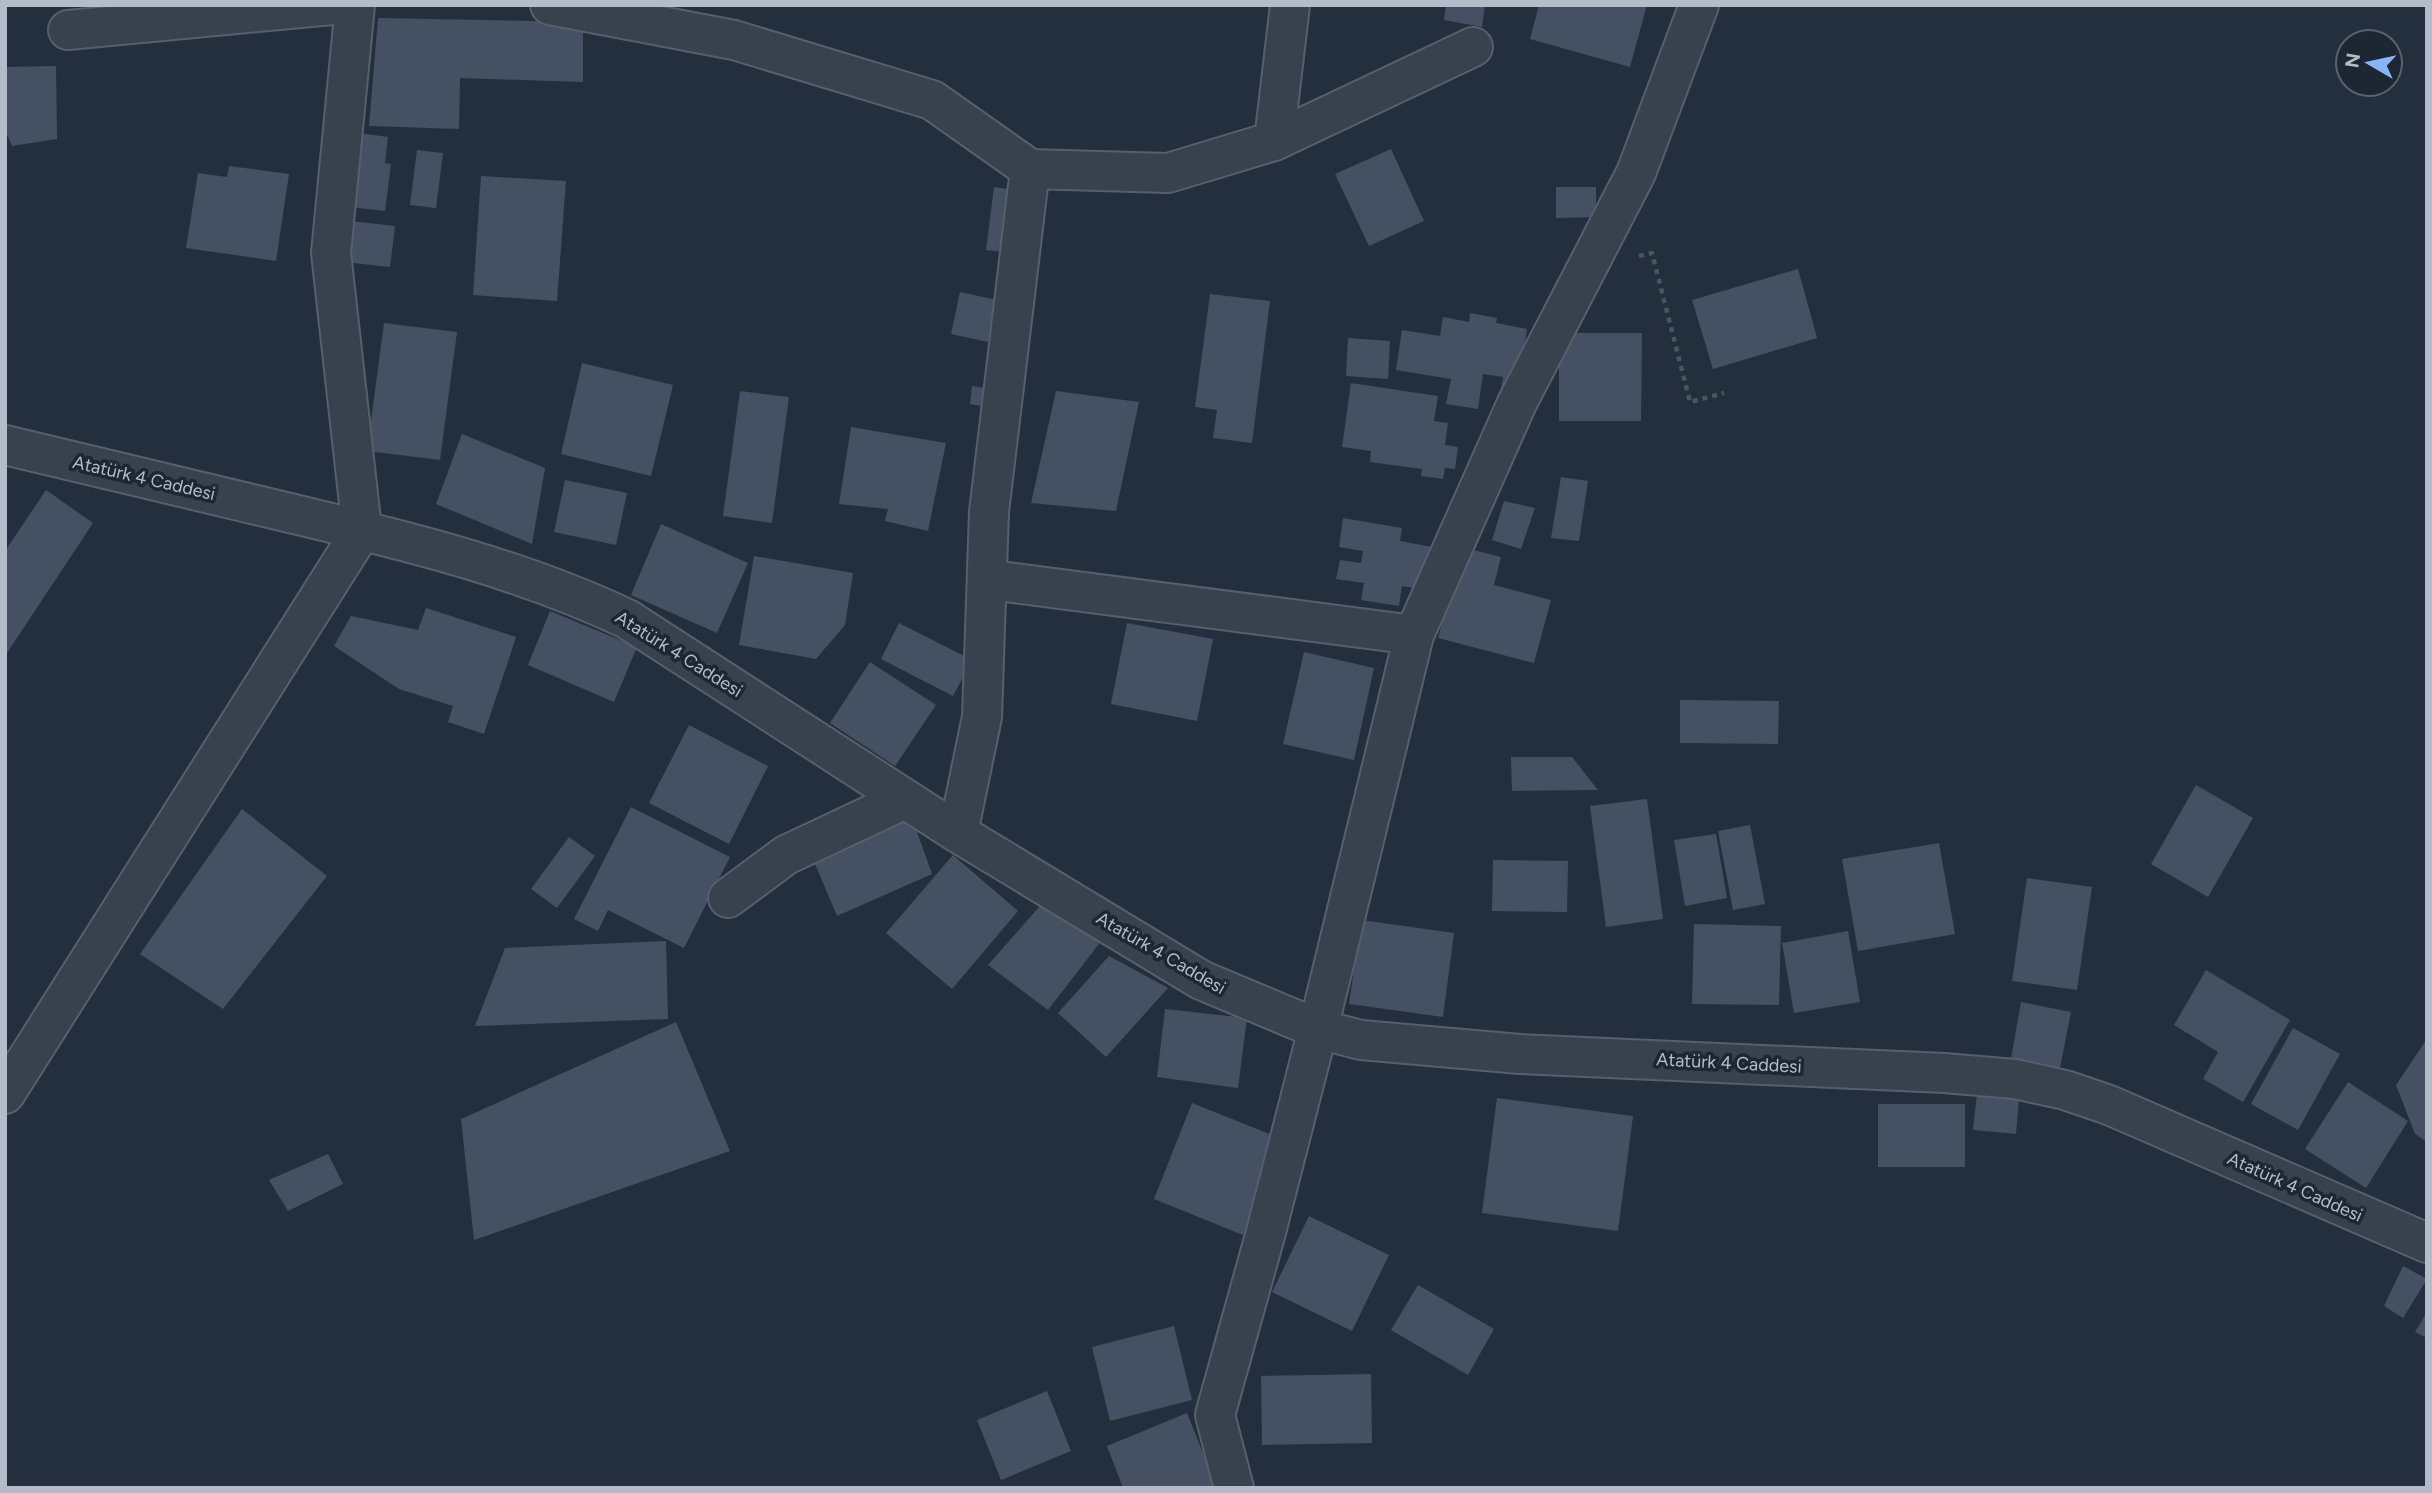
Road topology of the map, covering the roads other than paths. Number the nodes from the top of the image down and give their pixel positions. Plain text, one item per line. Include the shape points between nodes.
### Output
1 (332, 5) edge
2 (355, 5) edge
3 (550, 5) edge
4 (1290, 5) edge
5 (1699, 5) edge
6 (68, 30) dead end
7 (1473, 47) dead end
8 (1274, 141) junction
9 (1030, 169) junction
10 (5, 445) edge
11 (362, 530) junction
12 (987, 583) junction
13 (1414, 635) junction
14 (905, 799) junction
15 (958, 833) junction
16 (728, 898) dead end
17 (1318, 1029) junction
18 (5, 1094) edge
19 (2427, 1243) edge
20 (1234, 1488) edge

1 - 6 street
2 - 11 street via 331,253
3 - 9 street via 734,40 932,100
4 - 8 street
5 - 13 street via 1636,173 1517,403
7 - 8 street
8 - 9 street via 1168,173
9 - 12 street via 989,512
10 - 11 street, Atatürk 4 Caddesi
11 - 14 street, Atatürk 4 Caddesi via 531,580 627,619
11 - 18 street
12 - 13 street
12 - 15 street via 982,717
13 - 17 street
14 - 15 street, Atatürk 4 Caddesi
14 - 16 street via 786,855
15 - 17 street, Atatürk 4 Caddesi via 1201,979
17 - 19 street, Atatürk 4 Caddesi via 1361,1040 1520,1054 2015,1079 2109,1105
17 - 20 street via 1215,1415

